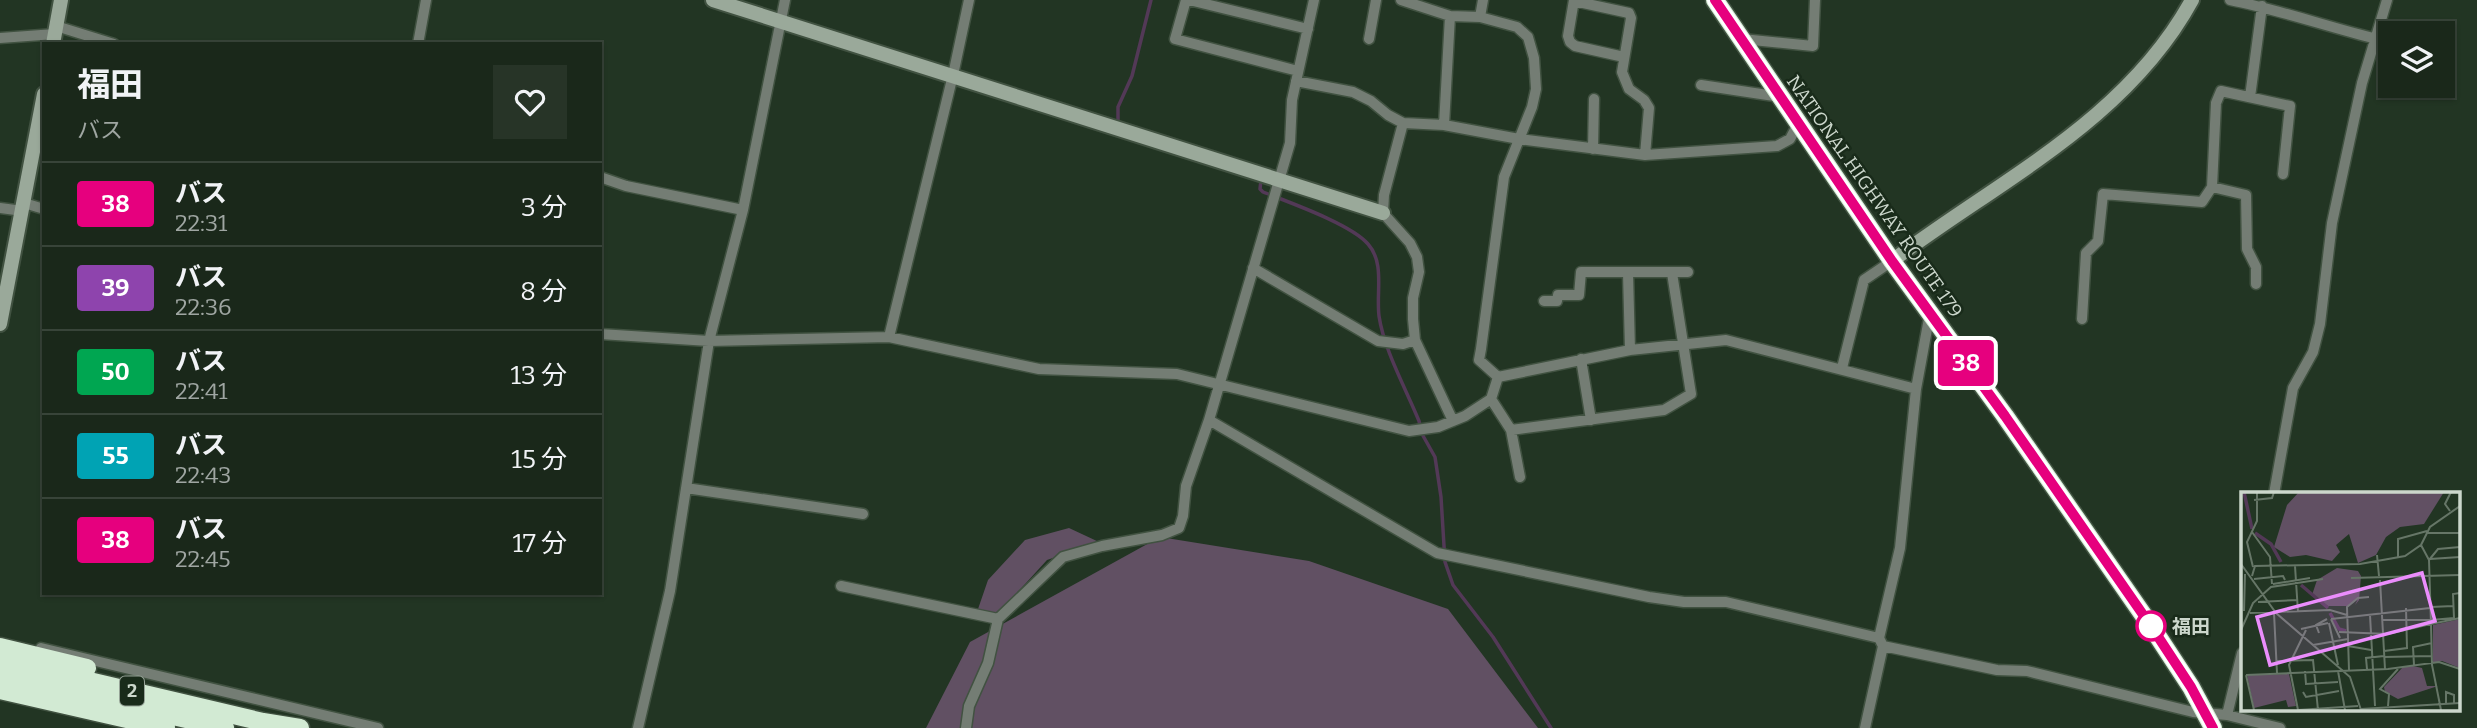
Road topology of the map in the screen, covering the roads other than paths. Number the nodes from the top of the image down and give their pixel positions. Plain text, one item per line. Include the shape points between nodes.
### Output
1 (61, 0) edge
2 (426, 0) edge
3 (713, 0) edge
4 (785, 0) edge
5 (969, 0) edge
6 (1187, 0) edge
7 (1314, 0) edge
8 (1376, 0) edge
9 (1401, 0) edge
10 (1483, 0) edge
11 (1715, 0) edge
12 (1815, 0) edge
13 (2192, 0) edge
14 (2230, 0) edge
15 (2387, 0) edge
16 (1574, 1) edge
17 (2262, 6) junction
18 (1450, 16) junction
19 (1480, 17) junction
20 (781, 20) junction
21 (1308, 29) junction
22 (55, 34) edge
23 (0, 38) edge
24 (1369, 39) dead end
25 (1742, 39) junction
26 (2377, 39) junction
27 (102, 42) edge
28 (418, 42) edge
29 (1624, 57) junction
30 (953, 75) junction
31 (1297, 76) junction
32 (1701, 85) dead end
33 (1782, 97) junction
34 (2250, 97) junction
35 (1594, 99) dead end
36 (42, 104) edge
37 (1799, 122) junction
38 (1403, 123) junction
39 (1444, 125) junction
40 (1519, 139) junction
41 (1593, 149) junction
42 (1645, 155) junction
43 (2283, 174) dead end
44 (602, 178) edge
45 (1278, 179) junction
46 (2212, 187) junction
47 (23, 207) junction
48 (0, 208) edge
49 (42, 209) edge
50 (743, 210) junction
51 (1383, 213) junction
52 (1892, 261) junction
53 (1253, 268) junction
54 (1688, 272) dead end
55 (1628, 273) junction
56 (1672, 273) junction
57 (2256, 284) dead end
58 (1544, 301) dead end
59 (1930, 313) junction
60 (2082, 319) dead end
61 (0, 324) edge
62 (602, 334) edge
63 (889, 337) junction
64 (1415, 340) junction
65 (709, 341) junction
66 (1683, 344) junction
67 (1630, 349) junction
68 (1581, 359) junction
69 (1842, 368) junction
70 (1498, 377) junction
71 (1219, 384) junction
72 (1916, 388) junction
73 (1490, 399) junction
74 (1591, 419) junction
75 (1209, 420) junction
76 (1453, 421) junction
77 (1511, 430) junction
78 (1520, 477) dead end
79 (686, 488) junction
80 (2274, 492) edge
81 (863, 514) dead end
82 (841, 586) dead end
83 (998, 619) junction
84 (0, 638) edge
85 (1881, 642) junction
86 (0, 647) edge
87 (2241, 657) edge
88 (0, 660) edge
89 (0, 676) edge
90 (0, 690) edge
91 (0, 698) edge
92 (2227, 715) junction
93 (264, 716) junction
94 (2210, 720) edge
95 (296, 727) edge
96 (135, 728) edge
97 (166, 728) edge
98 (225, 728) edge
99 (378, 728) edge
100 (638, 728) edge
101 (966, 728) edge
102 (1866, 728) edge
103 (2280, 728) edge

1 - 22 street
2 - 28 street
3 - 20 street
4 - 20 street
5 - 30 street
6 - 21 street
6 - 31 street via 1175,39
7 - 21 street
8 - 24 street
9 - 18 street
10 - 19 street
11 - 25 highway, NATIONAL HIGHWAY ROUTE 179
12 - 25 street via 1813,46
13 - 52 street via 2157,54 2130,85 2077,132
14 - 17 street
15 - 26 street
16 - 29 street via 1570,42
16 - 29 street via 1629,13
17 - 26 street
17 - 34 street
18 - 19 street
18 - 39 street
19 - 40 street via 1517,27 1528,37 1536,89
20 - 30 street
20 - 50 street
21 - 31 street
22 - 23 street
22 - 27 street
25 - 33 highway, NATIONAL HIGHWAY ROUTE 179
26 - 80 street via 2362,83 2332,223 2320,324 2313,352 2293,388
29 - 42 street via 1626,84 1649,108
30 - 45 street
30 - 63 street
31 - 38 street via 1353,92
31 - 45 street via 1290,143
32 - 33 street
33 - 37 highway, NATIONAL HIGHWAY ROUTE 179
34 - 43 street via 2290,106
34 - 46 street via 2221,91 2216,103
35 - 41 street
36 - 47 street
37 - 42 street via 1790,139 1777,146
37 - 52 highway, NATIONAL HIGHWAY ROUTE 179
38 - 39 street
38 - 51 street
39 - 40 street
40 - 41 street
40 - 70 street via 1504,177 1479,360
41 - 42 street
44 - 50 street
45 - 51 street
45 - 53 street
46 - 57 street via 2246,195 2247,249 2256,267
46 - 60 street via 2202,202 2103,194 2098,241 2086,253
47 - 48 street
47 - 49 street
47 - 61 street
50 - 65 street
51 - 64 street via 1417,257
52 - 59 highway, NATIONAL HIGHWAY ROUTE 179
52 - 69 street via 1864,280
53 - 64 street via 1378,341 1404,344
53 - 71 street
54 - 56 street
55 - 56 street
55 - 58 street via 1580,272 1579,295 1558,295 1557,301
55 - 67 street
56 - 66 street
59 - 72 street
59 - 94 highway, NATIONAL HIGHWAY ROUTE 179 via 2146,618
62 - 65 street
63 - 65 street
63 - 71 street via 1040,369 1177,374
64 - 76 street
65 - 79 street
66 - 67 street
66 - 69 street via 1726,340
66 - 74 street via 1691,394 1664,410
67 - 68 street
68 - 70 street
68 - 74 street
69 - 72 street
70 - 73 street
71 - 75 street
71 - 76 street via 1409,431 1438,428
72 - 85 street via 1900,548
73 - 76 street
73 - 77 street
74 - 77 street
75 - 83 street via 1186,486 1179,528 1063,557
75 - 85 street via 1437,553 1649,597 1726,602
77 - 78 street
79 - 81 street
79 - 100 street via 670,591
82 - 83 street
83 - 101 street
84 - 99 street
85 - 94 street via 1997,670 2027,671
85 - 102 street
86 - 93 highway
87 - 92 street
88 - 93 highway, 2
89 - 98 highway, 2
90 - 97 highway
91 - 96 street
92 - 94 street
92 - 103 street
93 - 95 highway, 2

